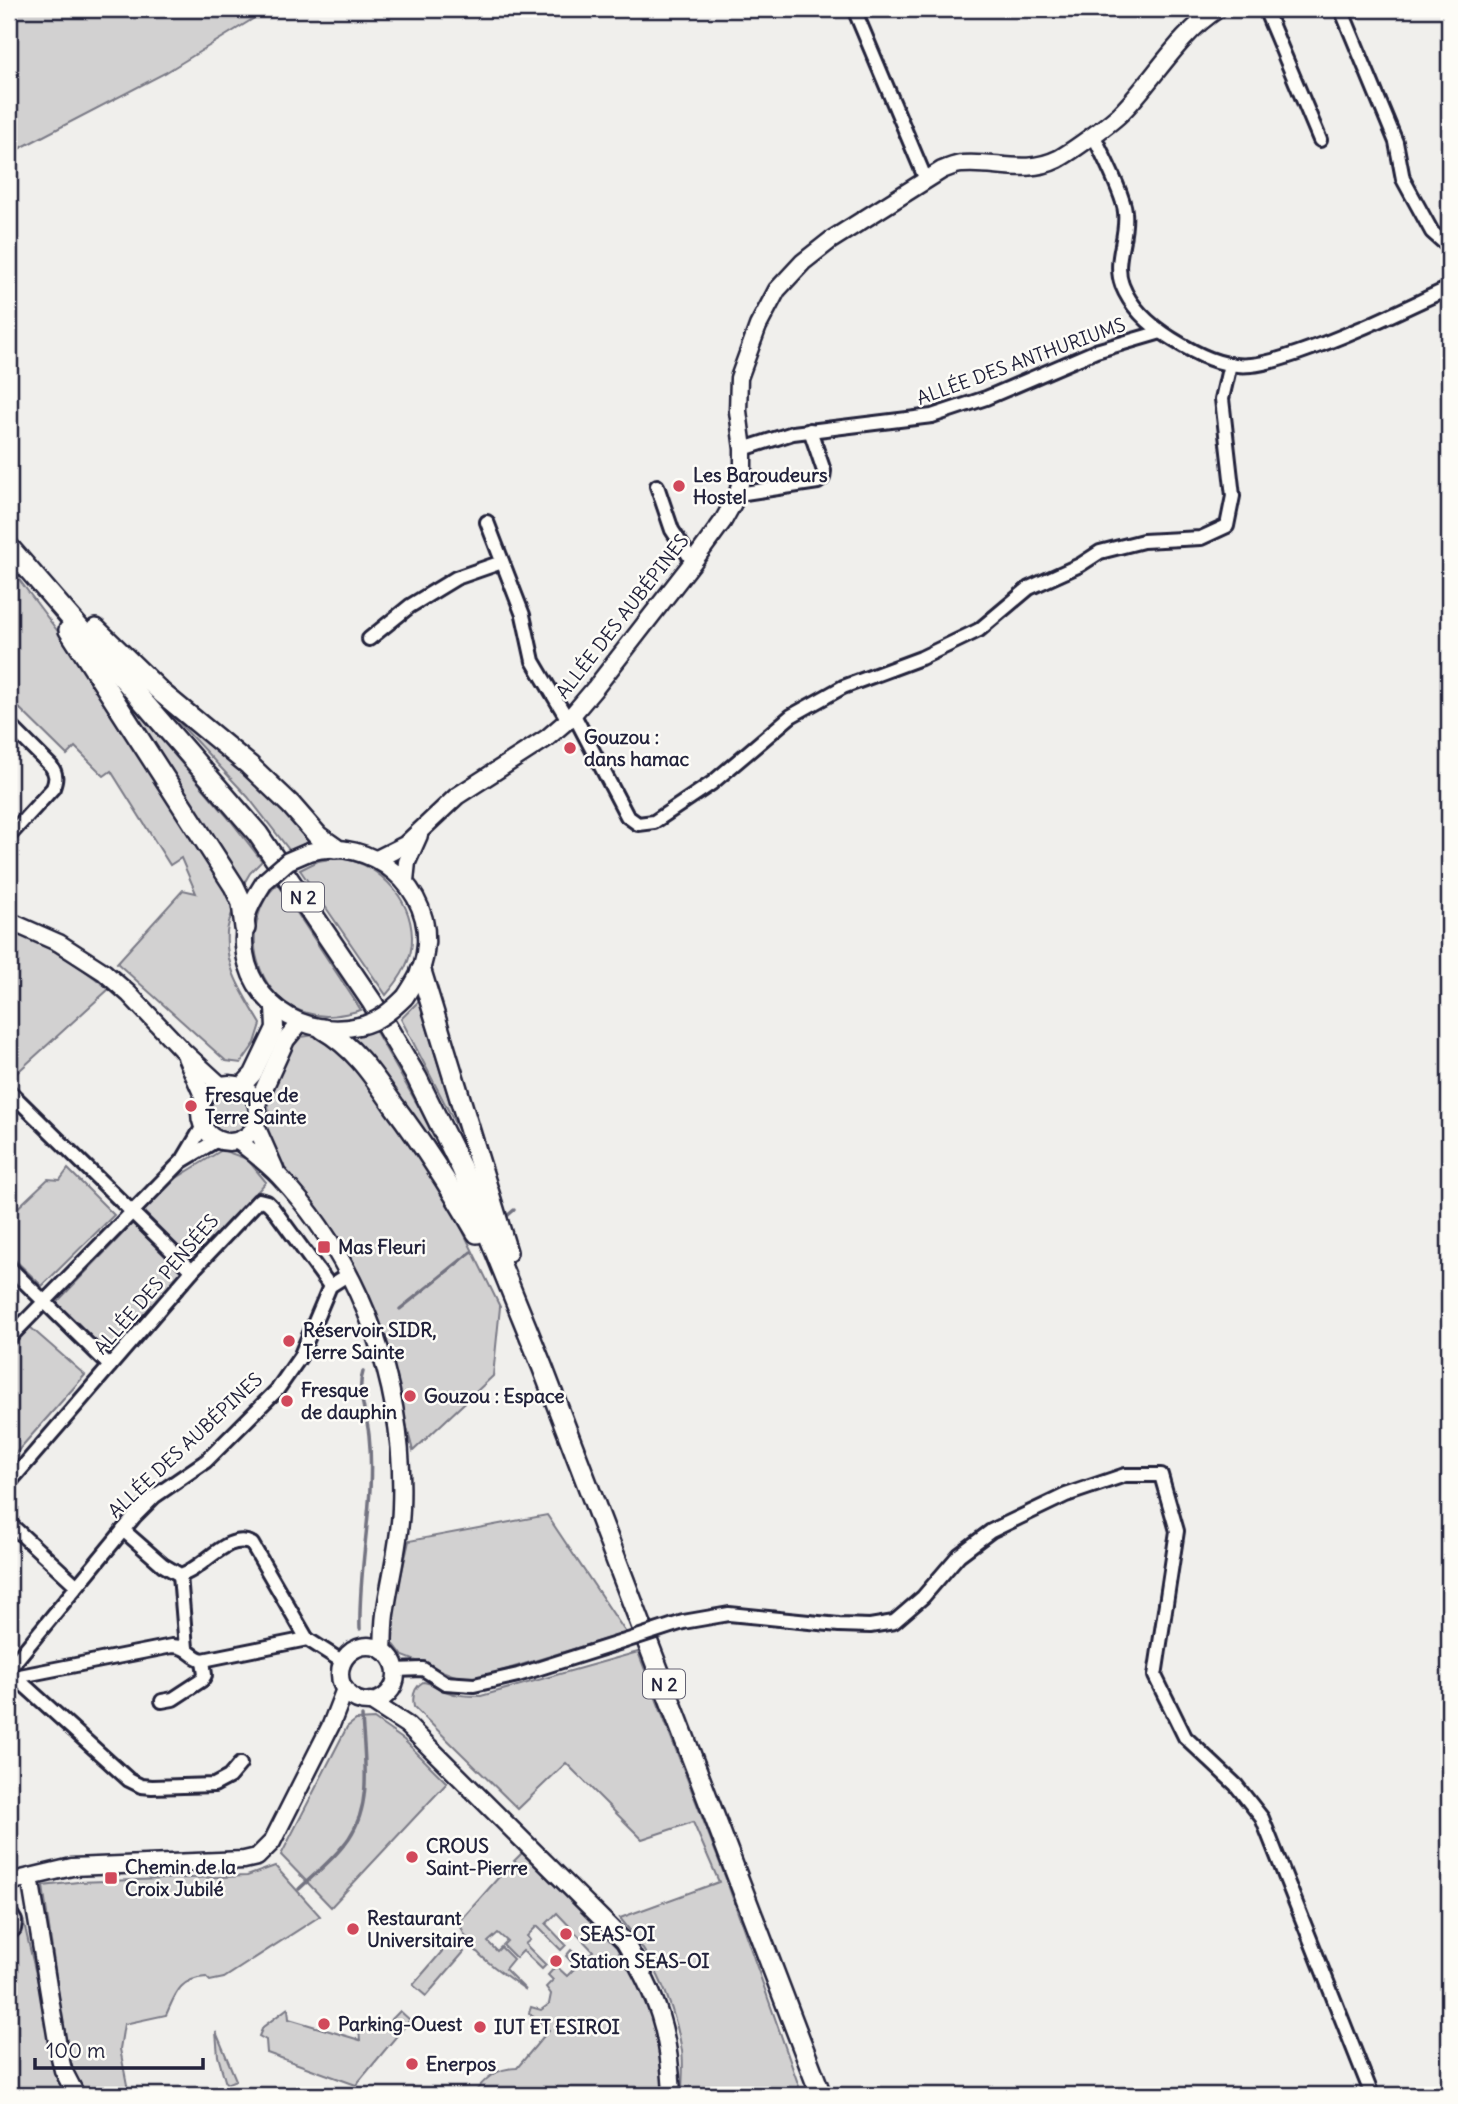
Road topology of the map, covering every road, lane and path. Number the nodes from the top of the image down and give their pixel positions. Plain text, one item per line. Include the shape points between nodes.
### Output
1 (854, 9) edge
2 (1219, 9) edge
3 (1265, 9) edge
4 (1341, 9) edge
5 (1093, 134) junction
6 (1320, 140) dead end
7 (926, 180) junction
8 (1449, 247) edge
9 (1449, 288) edge
10 (1161, 332) junction
11 (1230, 364) junction
12 (810, 430) junction
13 (743, 449) junction
14 (657, 486) dead end
15 (738, 494) junction
16 (487, 523) dead end
17 (9, 547) edge
18 (502, 562) junction
19 (692, 562) junction
20 (369, 639) dead end
21 (570, 717) junction
22 (9, 724) edge
23 (423, 827) junction
24 (9, 836) edge
25 (335, 848) junction
26 (377, 859) junction
27 (405, 881) junction
28 (9, 921) edge
29 (245, 928) junction
30 (421, 971) junction
31 (274, 1006) junction
32 (300, 1023) junction
33 (323, 1029) junction
34 (184, 1052) junction
35 (220, 1085) junction
36 (241, 1087) junction
37 (9, 1091) edge
38 (204, 1098) junction
39 (257, 1104) junction
40 (203, 1126) junction
41 (256, 1126) junction
42 (217, 1140) junction
43 (238, 1141) junction
44 (182, 1161) junction
45 (278, 1174) junction
46 (132, 1212) junction
47 (9, 1267) edge
48 (192, 1271) junction
49 (349, 1274) junction
50 (330, 1286) junction
51 (514, 1300) junction
52 (44, 1302) junction
53 (9, 1338) edge
54 (110, 1366) junction
55 (542, 1366) junction
56 (9, 1483) edge
57 (9, 1524) edge
58 (123, 1530) junction
59 (180, 1575) junction
60 (76, 1585) junction
61 (385, 1610) junction
62 (307, 1639) junction
63 (366, 1646) junction
64 (186, 1648) junction
65 (383, 1651) junction
66 (203, 1660) junction
67 (343, 1662) junction
68 (395, 1670) junction
69 (11, 1673) edge
70 (345, 1689) junction
71 (391, 1689) junction
72 (162, 1701) dead end
73 (365, 1701) junction
74 (331, 1725) junction
75 (407, 1725) junction
76 (240, 1764) dead end
77 (30, 1877) junction
78 (9, 1882) edge
79 (9, 1911) edge
80 (9, 1934) edge
81 (785, 2001) junction
82 (76, 2095) edge
83 (672, 2095) edge
84 (815, 2095) edge
85 (821, 2095) edge
86 (833, 2095) edge
87 (1372, 2095) edge

1 - 7 street
2 - 5 street, ALLÉE DES AUBÉPINES via 1189,33 1122,113
3 - 6 street
4 - 8 street via 1396,142 1403,179 1432,232
5 - 7 street, ALLÉE DES AUBÉPINES via 1058,159 1036,166 961,164
5 - 10 street via 1125,209 1124,243 1118,260 1121,282 1141,314
7 - 13 street, ALLÉE DES AUBÉPINES via 831,240 777,290 739,378
9 - 11 street via 1321,345 1251,366
10 - 11 street via 1193,352
10 - 12 street, ALLÉE DES ANTHURIUMS via 1096,351 932,416
11 - 21 street via 1222,399 1233,496 1227,526 1201,538 1143,541 1100,552 1029,588 979,630 843,687 791,716 712,783 654,822 638,824 627,816
12 - 13 street, ALLÉE DES ANTHURIUMS
12 - 15 street via 823,478
13 - 15 street, ALLÉE DES AUBÉPINES
14 - 19 street via 672,530
15 - 19 street, ALLÉE DES AUBÉPINES
16 - 18 street
17 - 25 main road via 163,694 249,765
17 - 29 main road via 70,632 234,886
17 - 51 main road, N 2 via 230,800 327,933 416,1078 461,1167
18 - 20 street via 456,578
18 - 21 street via 523,615 533,661
19 - 21 street, ALLÉE DES AUBÉPINES
21 - 23 street, ALLÉE DES AUBÉPINES via 547,738 457,796
22 - 24 street via 51,766 56,781
23 - 26 street, ALLÉE DES AUBÉPINES via 405,845
23 - 27 street, ALLÉE DES AUBÉPINES via 407,862
25 - 26 street
25 - 29 street, bridge via 288,861 265,881 254,897
26 - 27 street
27 - 30 street via 423,915 426,933
28 - 34 street via 59,943 104,972
29 - 31 street via 247,962
30 - 33 street, bridge via 405,997 374,1021 348,1029
30 - 55 main road
31 - 32 street
31 - 36 street via 270,1040
32 - 33 street
32 - 39 street via 286,1040
33 - 51 main road via 359,1057 419,1139
34 - 35 street
34 - 38 street
35 - 36 street
35 - 38 street
36 - 39 street
37 - 46 street
38 - 40 street
39 - 41 street
40 - 42 street
40 - 44 street
41 - 43 street
41 - 45 street
42 - 43 street
42 - 44 street
43 - 45 street
44 - 46 street
45 - 49 street
46 - 48 street
46 - 52 street
47 - 52 street
48 - 50 street, ALLÉE DES PENSÉES via 254,1203 262,1200 272,1207
48 - 54 street, ALLÉE DES PENSÉES
49 - 50 street
49 - 61 street via 379,1345 400,1445 400,1532
50 - 58 street, ALLÉE DES AUBÉPINES via 300,1357 277,1390 206,1461 155,1496
51 - 55 main road, N 2
52 - 53 street
52 - 54 street
54 - 56 street, ALLÉE DES PENSÉES
55 - 81 main road, N 2
57 - 60 street
58 - 59 street
58 - 60 street, ALLÉE DES AUBÉPINES
59 - 62 street via 230,1543 252,1544
59 - 64 street
60 - 69 street, ALLÉE DES AUBÉPINES
61 - 63 street
61 - 65 street
62 - 66 street
62 - 67 street
63 - 65 street
63 - 67 street via 354,1650
64 - 66 street
64 - 69 street via 172,1646
65 - 68 street
66 - 72 street via 202,1680
67 - 70 street via 340,1677
68 - 71 street
68 - 87 street, bridge via 423,1669 445,1683 474,1685 683,1622 729,1614 839,1625 894,1622 959,1555 991,1531 1066,1495 1125,1475 1161,1475 1177,1531 1155,1676 1185,1737 1236,1785 1262,1818
69 - 76 street via 141,1786 214,1785
70 - 73 street
70 - 74 street
71 - 73 street via 382,1698
71 - 75 street
73 - 74 street
73 - 75 street
74 - 77 street via 272,1842 257,1857 72,1867
75 - 83 street via 624,1941 661,2013
77 - 78 street
77 - 82 street via 59,2053
79 - 80 street via 15,1920
81 - 84 main road, N 2
81 - 85 main road, N 2
81 - 86 main road, N 2

